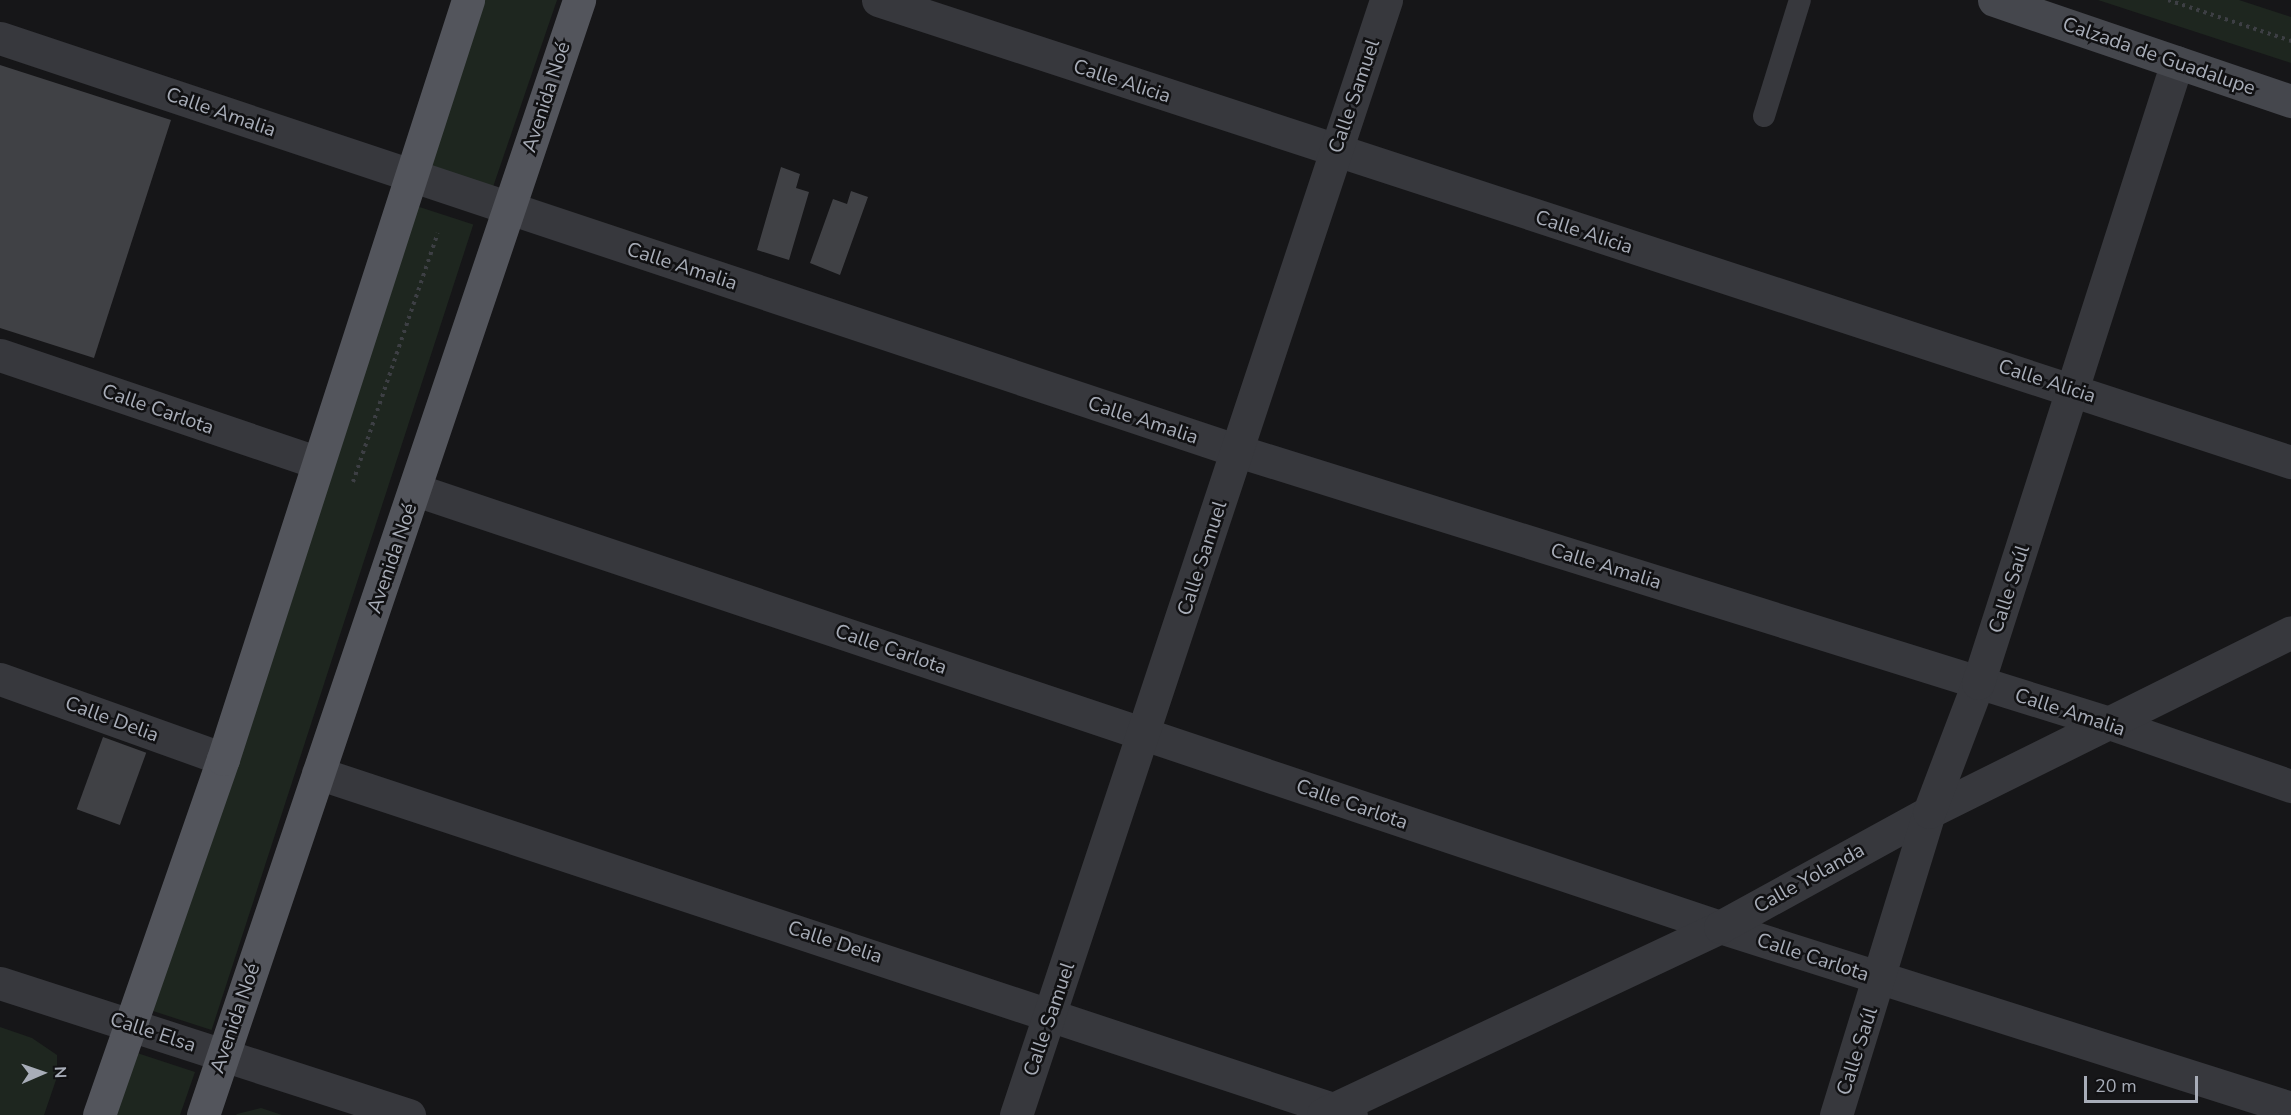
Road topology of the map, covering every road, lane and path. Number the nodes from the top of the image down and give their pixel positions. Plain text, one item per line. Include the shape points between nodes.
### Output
1 (468, 0) edge
2 (579, 0) edge
3 (878, 0) edge
4 (1386, 0) edge
5 (1800, 0) edge
6 (1994, 0) edge
7 (2168, 0) edge
8 (0, 38) edge
9 (2291, 41) edge
10 (2178, 62) junction
11 (2291, 101) edge
12 (1764, 116) dead end
13 (1335, 152) junction
14 (411, 175) junction
15 (509, 208) junction
16 (0, 355) edge
17 (2075, 390) junction
18 (1238, 451) junction
19 (316, 462) junction
20 (2291, 462) edge
21 (416, 490) junction
22 (2291, 632) edge
23 (0, 679) edge
24 (1978, 683) junction
25 (2109, 723) junction
26 (1143, 734) junction
27 (223, 759) junction
28 (318, 773) junction
29 (2291, 786) edge
30 (1929, 812) junction
31 (1720, 927) junction
32 (1881, 978) junction
33 (0, 983) edge
34 (1052, 1013) junction
35 (128, 1025) junction
36 (222, 1054) junction
37 (2291, 1108) edge
38 (1335, 1113) edge
39 (99, 1115) edge
40 (203, 1115) edge
41 (409, 1115) edge
42 (1016, 1115) edge
43 (1836, 1115) edge

1 - 14 main road
2 - 15 main road, Avenida Noé
3 - 13 street, Calle Alicia
4 - 13 street, Calle Samuel
5 - 12 lane
6 - 10 main road, Calzada de Guadalupe
7 - 9 path
8 - 14 street, Calle Amalia
10 - 11 main road, Calzada de Guadalupe
10 - 17 street, Calle Saúl
13 - 17 street, Calle Alicia
13 - 18 street, Calle Samuel
14 - 15 street, Calle Amalia
14 - 19 main road
15 - 18 street, Calle Amalia
15 - 21 main road, Avenida Noé
16 - 19 street, Calle Carlota
17 - 20 street, Calle Alicia
17 - 24 street, Calle Saúl
18 - 24 street, Calle Amalia
18 - 26 street, Calle Samuel
19 - 27 main road
21 - 26 street, Calle Carlota
21 - 28 main road, Avenida Noé
22 - 25 street, Calle Yolanda
23 - 27 street, Calle Delia
24 - 25 street, Calle Amalia
24 - 30 street, Calle Saúl
25 - 29 street, Calle Amalia
25 - 30 street, Calle Yolanda
26 - 31 street, Calle Carlota
26 - 34 street, Calle Samuel
27 - 35 main road
28 - 34 street, Calle Delia
28 - 36 main road, Avenida Noé
30 - 31 street, Calle Yolanda
30 - 32 street, Calle Saúl
31 - 32 street, Calle Carlota
31 - 38 street, Calle Yolanda
32 - 37 street, Calle Carlota
32 - 43 street, Calle Saúl
33 - 35 street, Calle Elsa
34 - 38 street, Calle Delia
34 - 42 street, Calle Samuel
35 - 36 street, Calle Elsa
35 - 39 main road
36 - 40 main road, Avenida Noé
36 - 41 street, Calle Elsa

